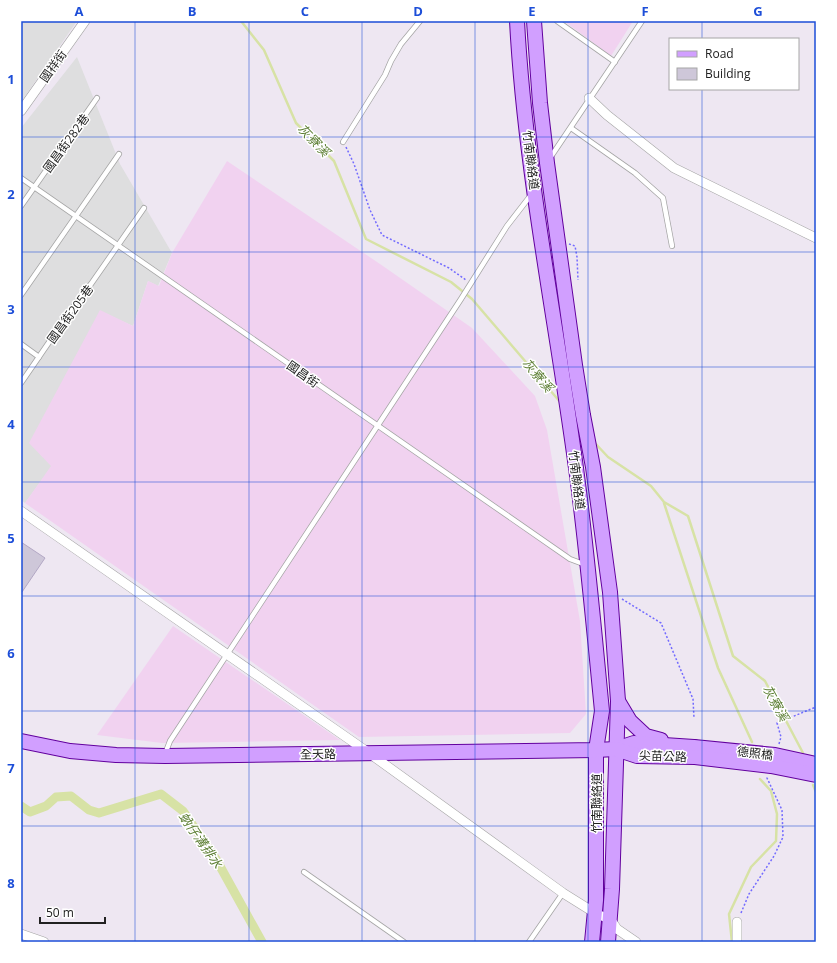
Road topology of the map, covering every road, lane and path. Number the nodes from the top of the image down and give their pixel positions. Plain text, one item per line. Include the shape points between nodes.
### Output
1 (85, 21) edge
2 (420, 21) edge
3 (517, 21) edge
4 (534, 21) edge
5 (557, 21) edge
6 (642, 21) edge
7 (615, 62) junction
8 (98, 98) dead end
9 (589, 98) junction
10 (21, 111) edge
11 (571, 128) junction
12 (343, 142) joint
13 (119, 154) dead end
14 (545, 166) junction
15 (21, 178) edge
16 (34, 187) junction
17 (536, 187) junction
18 (21, 206) edge
19 (144, 208) dead end
20 (76, 216) junction
21 (816, 238) edge
22 (558, 242) junction
23 (118, 245) junction
24 (672, 246) dead end
25 (578, 280) dead end
26 (471, 283) junction
27 (21, 295) edge
28 (21, 344) edge
29 (39, 357) junction
30 (21, 383) edge
31 (377, 425) junction
32 (21, 511) edge
33 (587, 566) junction
34 (610, 592) junction
35 (228, 654) junction
36 (618, 701) junction
37 (816, 707) edge
38 (694, 718) dead end
39 (21, 740) edge
40 (779, 744) dead end
41 (616, 749) junction
42 (596, 750) junction
43 (695, 752) junction
44 (369, 753) junction
45 (165, 756) junction
46 (816, 764) edge
47 (769, 772) dead end
48 (816, 775) edge
49 (304, 872) dead end
50 (563, 893) junction
51 (595, 913) junction
52 (611, 920) junction
53 (737, 922) joint
54 (21, 936) edge
55 (44, 942) edge
56 (404, 942) edge
57 (529, 942) edge
58 (592, 942) edge
59 (608, 942) edge
60 (636, 942) edge
61 (737, 942) edge

1 - 10 street, 國祥街
2 - 12 lane via 401,44 386,75
3 - 17 main road, 竹南聯絡道 via 525,112
4 - 14 main road, 竹南聯絡道
5 - 7 lane
6 - 7 lane
7 - 9 lane
8 - 16 lane, 國昌街282巷
9 - 11 lane
9 - 21 street via 674,168
11 - 14 lane
11 - 24 lane via 635,173 663,198
12 - 26 path via 382,235 448,268
13 - 20 lane
14 - 22 main road, 竹南聯絡道
15 - 16 lane, 國昌街
16 - 18 lane, 國昌街282巷
16 - 20 lane, 國昌街
17 - 26 lane via 507,226
17 - 33 main road, 竹南聯絡道 via 576,468
19 - 23 lane, 國昌街205巷
20 - 23 lane, 國昌街
20 - 27 lane
22 - 25 path via 575,246
22 - 34 main road, 竹南聯絡道
23 - 29 lane, 國昌街205巷
23 - 31 lane, 國昌街
26 - 31 lane
28 - 29 lane
29 - 30 lane, 國昌街205巷
31 - 33 lane, 國昌街 via 570,559
31 - 35 lane
32 - 35 street
33 - 42 main road, 竹南聯絡道 via 602,711
34 - 36 main road, 竹南聯絡道
34 - 38 path via 661,623 693,699
35 - 44 street
35 - 45 lane via 170,741
36 - 41 main road, 竹南聯絡道
36 - 43 main road via 630,722 646,736
37 - 40 path via 777,723
39 - 45 main road, 全天路 via 70,750 116,755
41 - 42 main road, 全天路
41 - 43 main road, 尖苗公路 via 637,756
41 - 52 main road, 竹南聯絡道
42 - 44 main road, 全天路
42 - 51 main road, 竹南聯絡道
43 - 46 main road, 德照橋, bridge via 775,755
43 - 48 main road, 德照橋, bridge
44 - 45 main road, 全天路
44 - 50 street
47 - 53 path via 767,778 782,810 783,837 774,856 749,894
49 - 56 lane
50 - 51 street
50 - 57 lane
51 - 52 street
51 - 58 main road, 竹南聯絡道
52 - 59 main road, 竹南聯絡道
52 - 60 street via 617,929
53 - 61 street
54 - 55 street

